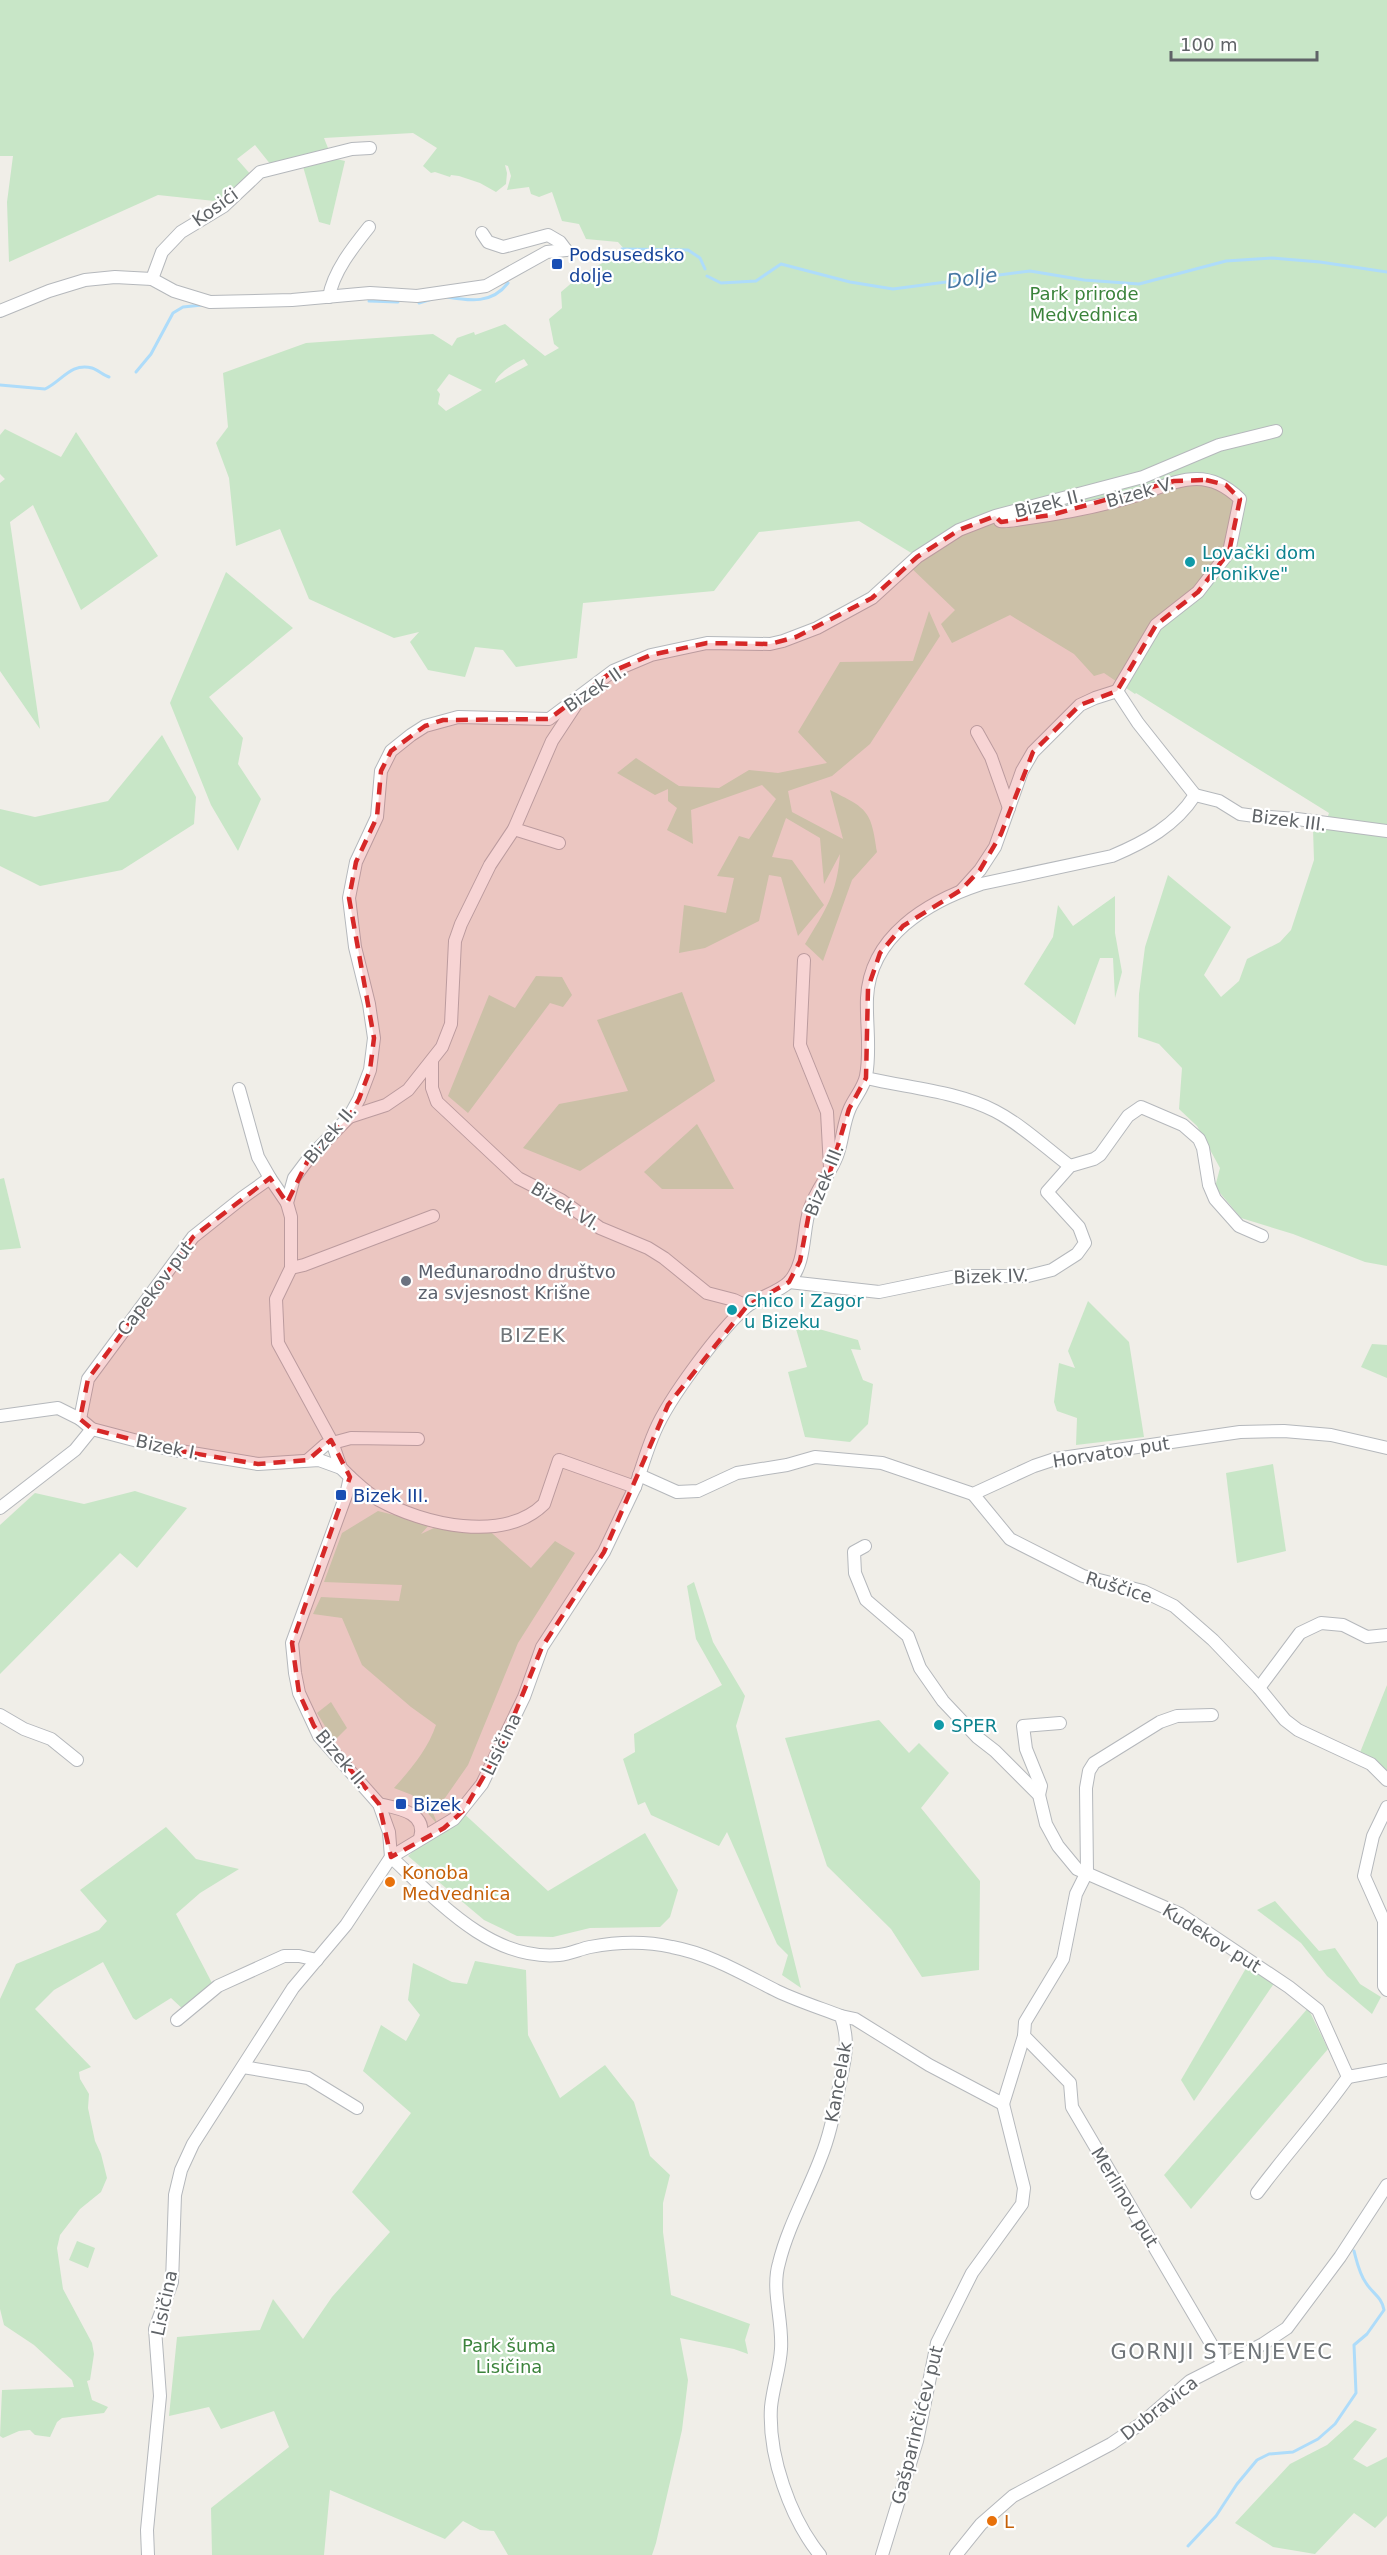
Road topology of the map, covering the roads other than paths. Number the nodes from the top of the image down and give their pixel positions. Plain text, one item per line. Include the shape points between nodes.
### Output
1 (370, 148) dead end
2 (369, 227) dead end
3 (482, 233) dead end
4 (152, 279) junction
5 (328, 297) junction
6 (0, 311) edge
7 (1276, 431) dead end
8 (994, 516) junction
9 (1117, 691) junction
10 (581, 697) junction
11 (977, 732) dead end
12 (1195, 795) junction
13 (1009, 808) junction
14 (514, 829) junction
15 (1387, 831) edge
16 (559, 843) dead end
17 (961, 890) junction
18 (804, 960) dead end
19 (432, 1061) junction
20 (866, 1078) junction
21 (239, 1089) dead end
22 (349, 1117) junction
23 (1070, 1166) junction
24 (830, 1172) junction
25 (270, 1178) junction
26 (287, 1203) junction
27 (433, 1216) dead end
28 (1262, 1236) dead end
29 (291, 1268) junction
30 (789, 1282) junction
31 (747, 1306) junction
32 (0, 1416) edge
33 (80, 1419) junction
34 (92, 1429) junction
35 (418, 1439) dead end
36 (332, 1442) junction
37 (1387, 1448) edge
38 (308, 1460) junction
39 (346, 1473) junction
40 (637, 1481) junction
41 (973, 1494) junction
42 (0, 1508) edge
43 (865, 1545) dead end
44 (1387, 1635) edge
45 (1259, 1688) junction
46 (0, 1715) edge
47 (1212, 1715) dead end
48 (1060, 1723) dead end
49 (77, 1760) dead end
50 (1387, 1780) edge
51 (1039, 1795) junction
52 (379, 1804) junction
53 (1387, 1807) edge
54 (420, 1838) junction
55 (391, 1857) junction
56 (1088, 1872) junction
57 (317, 1960) junction
58 (1385, 1966) edge
59 (1387, 1990) edge
60 (841, 2016) junction
61 (177, 2020) dead end
62 (1024, 2036) junction
63 (243, 2067) junction
64 (1387, 2070) edge
65 (1348, 2078) junction
66 (1003, 2104) junction
67 (357, 2109) dead end
68 (1387, 2185) edge
69 (1257, 2193) dead end
70 (1223, 2364) junction
71 (148, 2555) edge
72 (820, 2555) edge
73 (882, 2555) edge
74 (956, 2555) edge

1 - 4 street, Kosići via 260,172 224,206 181,232 162,252
2 - 5 street via 334,280
3 - 5 street via 488,242 503,247 548,235 566,250 546,252 486,286 417,296 370,293
4 - 5 street via 174,291 210,302
4 - 6 street via 115,276 85,280
7 - 8 street, Bizek II. via 1219,445 1143,477
8 - 9 street, Bizek V. via 1001,522 1052,515 1134,496 1174,481 1206,480 1226,485 1240,499 1229,552 1198,592 1156,625
8 - 10 street, Bizek II. via 959,530 917,557 872,598 817,628 770,644 707,643 651,655 613,671
9 - 12 street
9 - 13 street via 1080,705 1033,752
10 - 14 street via 552,741
10 - 22 street, Bizek II. via 549,719 458,717 425,726 392,752 381,771 377,817 356,862 349,898 374,1038 370,1070
11 - 13 street
12 - 15 street, Bizek III. via 1219,801 1240,814
12 - 17 street, Bizek III. via 1184,812 1149,839 1112,856
13 - 17 street via 995,847
14 - 16 street
14 - 19 street via 489,865 461,924 455,941 451,1024
17 - 20 street, Bizek III. via 903,926 885,943 868,988
18 - 24 street via 800,1045 827,1112
19 - 22 street via 396,1099
19 - 31 street, Bizek VI. via 432,1088 437,1102 505,1168 561,1200 593,1225 664,1258 707,1293
20 - 23 street via 983,1106
20 - 24 street, Bizek III. via 849,1109
21 - 25 street via 258,1157
22 - 26 street, Bizek II. via 294,1178
23 - 28 street, Bizek IV. via 1100,1155 1128,1116 1141,1107 1183,1125 1199,1139 1215,1199 1239,1226
23 - 30 street, Bizek IV. via 1047,1192 1079,1227 1085,1243 1077,1254 1052,1270 1028,1276 940,1278 879,1292
24 - 30 street, Bizek III. via 812,1203 803,1249
25 - 26 street
25 - 33 street, Capekov put via 193,1237 88,1379
26 - 29 street, Bizek II. via 291,1217
27 - 29 street
29 - 36 street, Bizek II. via 276,1299 278,1343
30 - 31 street
31 - 40 street via 668,1405
32 - 33 street, Bizek I. via 58,1408
33 - 34 street, Bizek I.
34 - 38 street, Bizek I. via 168,1449 258,1464
34 - 42 street via 75,1450
35 - 36 street via 351,1438
36 - 38 street
36 - 39 street, Bizek II.
37 - 41 street, Horvatov put via 1331,1435 1240,1432 1054,1460
38 - 39 street, Bizek I. via 319,1460
39 - 40 street via 376,1499 399,1510 453,1525 477,1527 506,1524 539,1509 559,1460
39 - 52 street, Bizek II. via 346,1495 292,1643 299,1693 319,1736
40 - 41 street via 677,1492 698,1491 737,1473 815,1457 882,1463
40 - 54 street, Lisičina via 604,1552 542,1647 482,1784 454,1819 434,1834
41 - 45 street, Ruščice via 1010,1539 1083,1576 1143,1591 1174,1606
43 - 51 street via 855,1552 855,1573 866,1600 908,1636 920,1668 943,1701
44 - 45 street via 1367,1637 1344,1625 1321,1623 1300,1633
45 - 50 street, Ruščice via 1298,1730 1371,1764
46 - 49 street via 51,1739
47 - 56 street via 1177,1716 1160,1722 1094,1763 1086,1788
48 - 51 street, Kudekov put via 1023,1726 1026,1749 1041,1786
51 - 56 street, Kudekov put via 1046,1824 1058,1846 1077,1869
52 - 54 street, Bizek II. via 410,1812 421,1825
52 - 55 street, Bizek II. via 389,1832
53 - 58 street via 1373,1836 1364,1876 1384,1921
54 - 55 street, Lisičina
55 - 57 street, Lisičina via 346,1925
55 - 60 street, Kancelak via 440,1903 509,1949 542,1956 618,1944 670,1946 704,1956
56 - 62 street via 1076,1894 1063,1959 1025,2022
56 - 65 street, Kudekov put via 1180,1914 1289,1987 1318,2010
57 - 61 street via 284,1956 218,1986
57 - 63 street, Lisičina via 293,1988
58 - 59 street
60 - 66 street via 855,2019 929,2065
60 - 72 street, Kancelak via 847,2049 833,2119 778,2263 781,2349 771,2406 779,2472 801,2527
62 - 66 street
62 - 70 street, Merlinov put via 1070,2082 1072,2107
63 - 67 street via 308,2078
63 - 71 street, Lisičina via 193,2144 175,2195 172,2282 155,2329 160,2396
64 - 65 street
65 - 69 street
66 - 73 street, Gašparinčićev put via 1024,2188 1022,2204 972,2273 937,2343 917,2441
68 - 70 street, Dubravica via 1293,2321 1272,2339
70 - 74 street, Dubravica via 1190,2381 1126,2435 1008,2499

